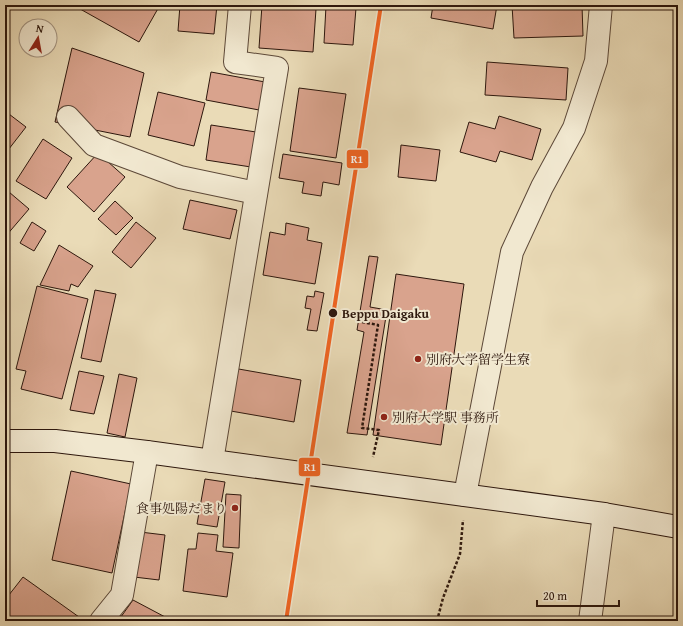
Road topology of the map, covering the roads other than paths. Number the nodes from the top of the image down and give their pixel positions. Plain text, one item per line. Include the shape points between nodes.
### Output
1 (240, 5) edge
2 (601, 5) edge
3 (68, 117) dead end
4 (256, 193) junction
5 (5, 441) edge
6 (147, 452) junction
7 (212, 461) junction
8 (465, 495) junction
9 (604, 514) junction
10 (678, 527) edge
11 (101, 621) edge
12 (590, 621) edge

1 - 4 street via 235,62 277,68
2 - 8 street via 596,61 574,128 542,187 512,252
3 - 4 street via 94,145 180,177
4 - 7 street
5 - 6 street via 55,441
6 - 7 street
6 - 11 street via 122,595
7 - 8 street
8 - 9 street
9 - 10 street
9 - 12 street

